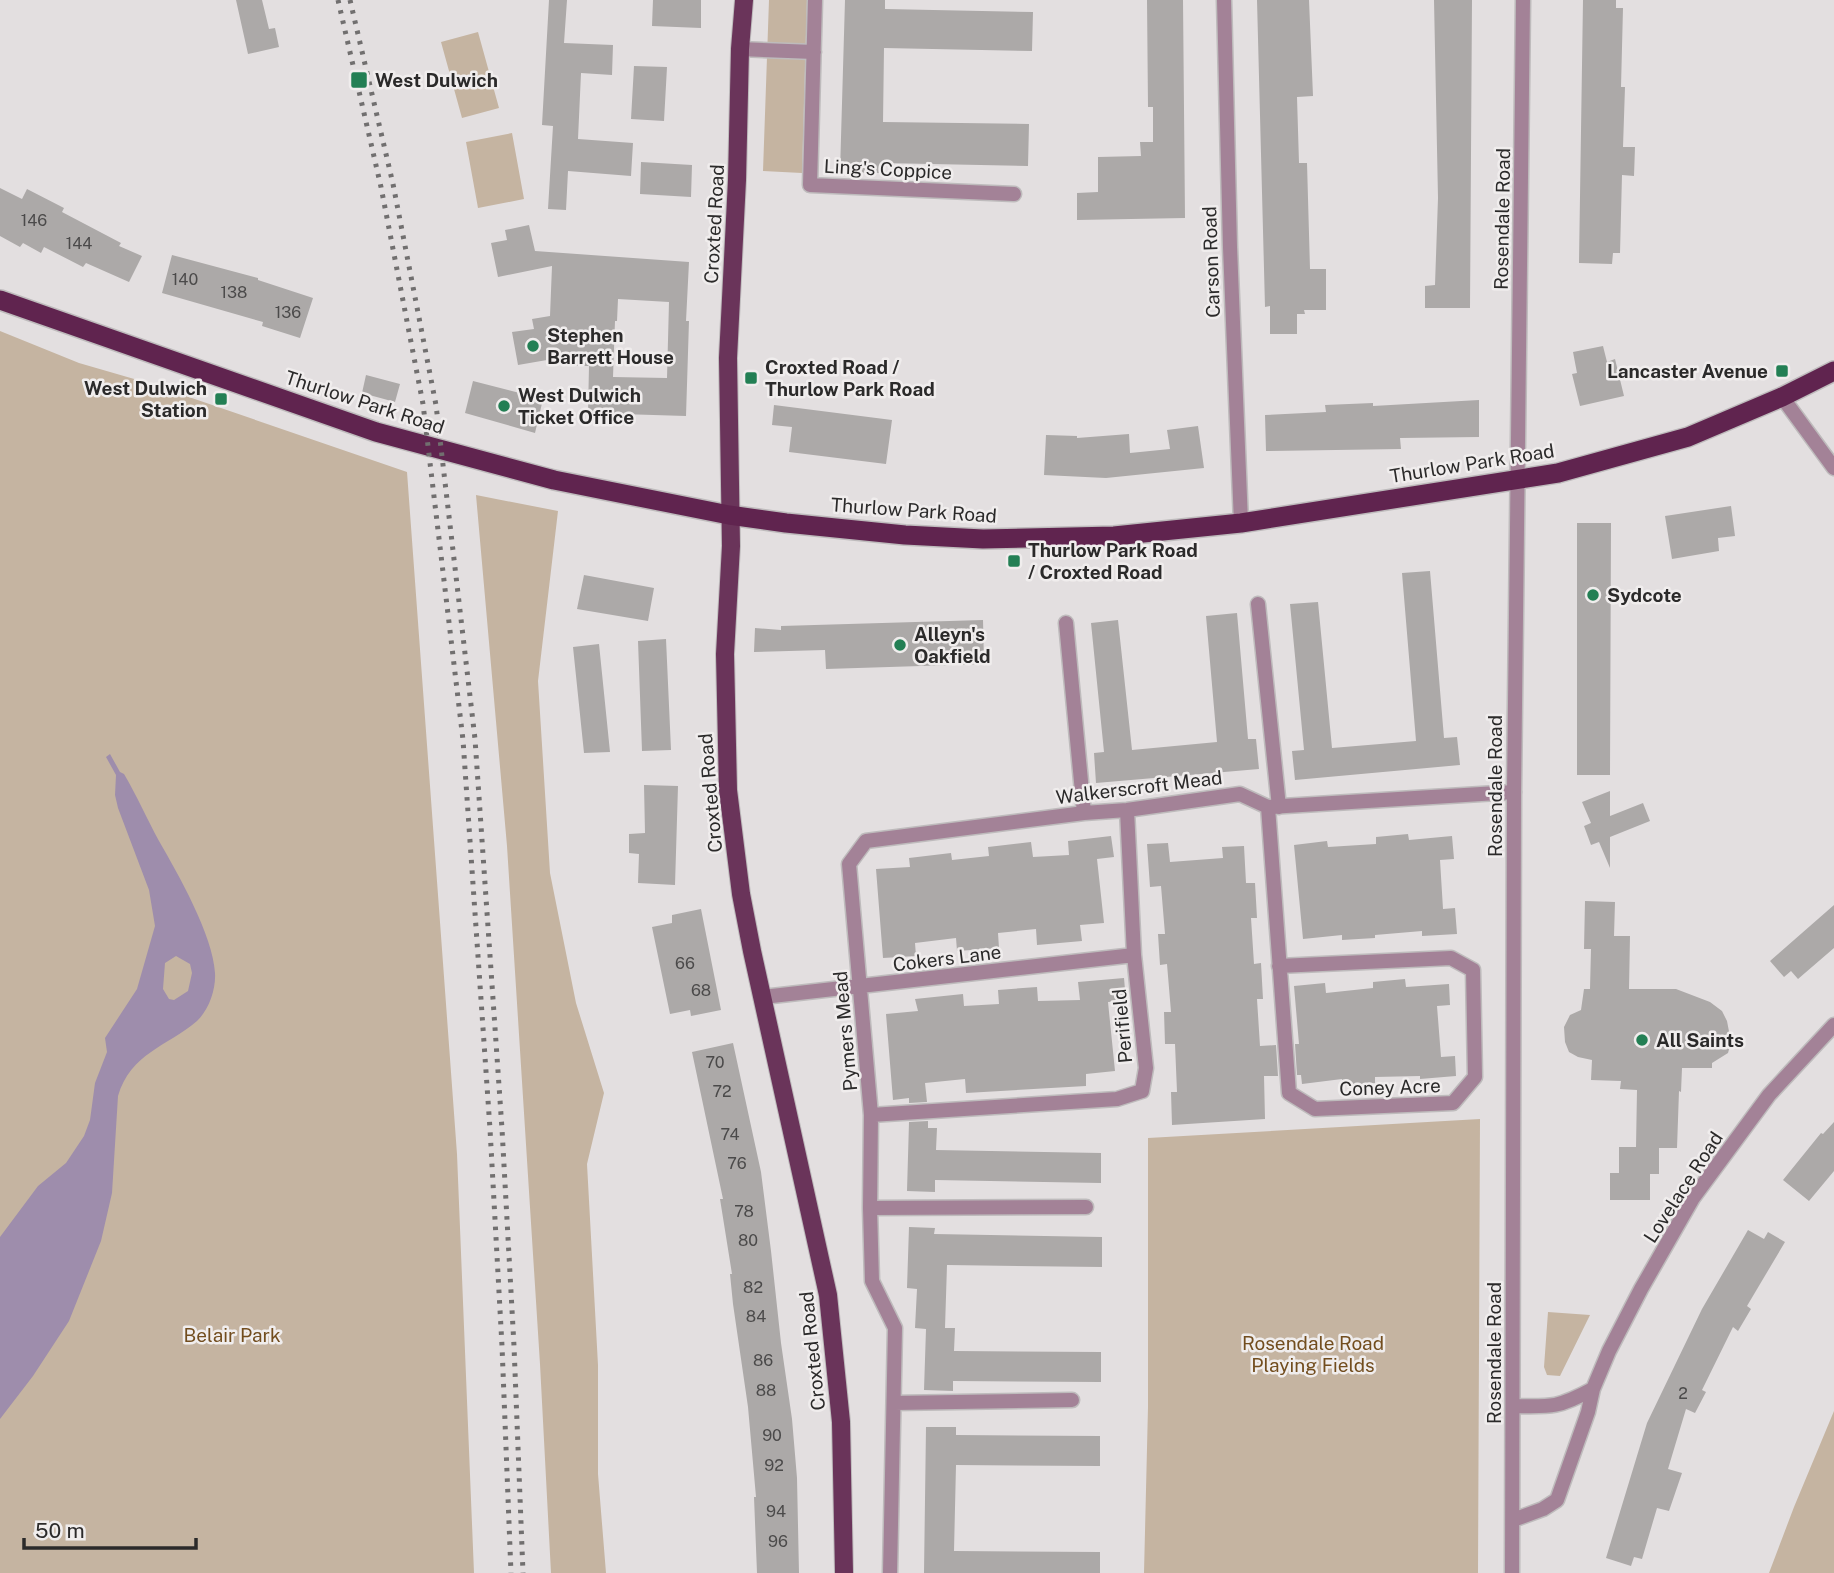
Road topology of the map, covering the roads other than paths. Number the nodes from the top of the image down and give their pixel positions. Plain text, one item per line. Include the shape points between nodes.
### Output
1 (744, 0) edge
2 (816, 0) edge
3 (1224, 0) edge
4 (1523, 0) edge
5 (740, 49) junction
6 (814, 52) junction
7 (1014, 194) dead end
8 (0, 300) edge
9 (1834, 371) edge
10 (1782, 397) junction
11 (1834, 468) edge
12 (1518, 478) junction
13 (729, 515) junction
14 (1241, 523) junction
15 (1258, 604) dead end
16 (1066, 623) dead end
17 (1514, 792) junction
18 (1273, 807) junction
19 (1127, 810) junction
20 (1084, 813) junction
21 (856, 853) joint
22 (1134, 955) junction
23 (1279, 966) junction
24 (861, 988) junction
25 (763, 997) junction
26 (1834, 1025) edge
27 (871, 1115) junction
28 (1086, 1207) dead end
29 (870, 1208) junction
30 (1593, 1389) junction
31 (1072, 1400) dead end
32 (894, 1403) junction
33 (1513, 1406) junction
34 (1513, 1520) junction
35 (844, 1573) edge
36 (890, 1573) edge
37 (1512, 1573) edge

1 - 5 main road, Croxted Road
2 - 6 street, Ling's Coppice
3 - 14 street, Carson Road
4 - 12 street, Rosendale Road
5 - 6 street
5 - 13 main road, Croxted Road via 728,358
6 - 7 street, Ling's Coppice via 810,185
8 - 13 highway, Thurlow Park Road via 407,442 554,480
9 - 10 highway, Thurlow Park Road
10 - 11 street
10 - 12 highway, Thurlow Park Road via 1688,437 1571,470
12 - 14 highway, Thurlow Park Road
12 - 17 street, Rosendale Road
13 - 14 highway, Thurlow Park Road via 983,539 1114,536
13 - 25 main road, Croxted Road via 728,790 741,894
15 - 18 street, Coney Acre
16 - 20 street
17 - 18 street, Walkerscroft Mead
17 - 33 street, Rosendale Road
18 - 19 street, Walkerscroft Mead via 1241,794
18 - 23 street, Coney Acre
19 - 20 street, Walkerscroft Mead
19 - 22 street, Perifield
20 - 21 street, Walkerscroft Mead via 866,841
21 - 24 street, Pymers Mead via 849,864
22 - 24 street, Cokers Lane
22 - 27 street, Perifield via 1146,1068 1142,1091 1117,1099
23 - 23 street, Coney Acre via 1451,958 1472,970 1475,1077 1454,1103 1315,1109 1289,1093
24 - 25 street, Cokers Lane
24 - 27 street, Pymers Mead
25 - 35 main road, Croxted Road via 828,1294 841,1422
26 - 30 street, Lovelace Road via 1769,1095 1693,1198 1641,1289
27 - 29 street, Pymers Mead
28 - 29 street
29 - 32 street, Pymers Mead via 872,1281 895,1328
30 - 33 street via 1565,1404
30 - 34 street, Lovelace Road via 1557,1500
31 - 32 street
32 - 36 street, Pymers Mead
33 - 34 street, Rosendale Road
34 - 37 street, Rosendale Road

